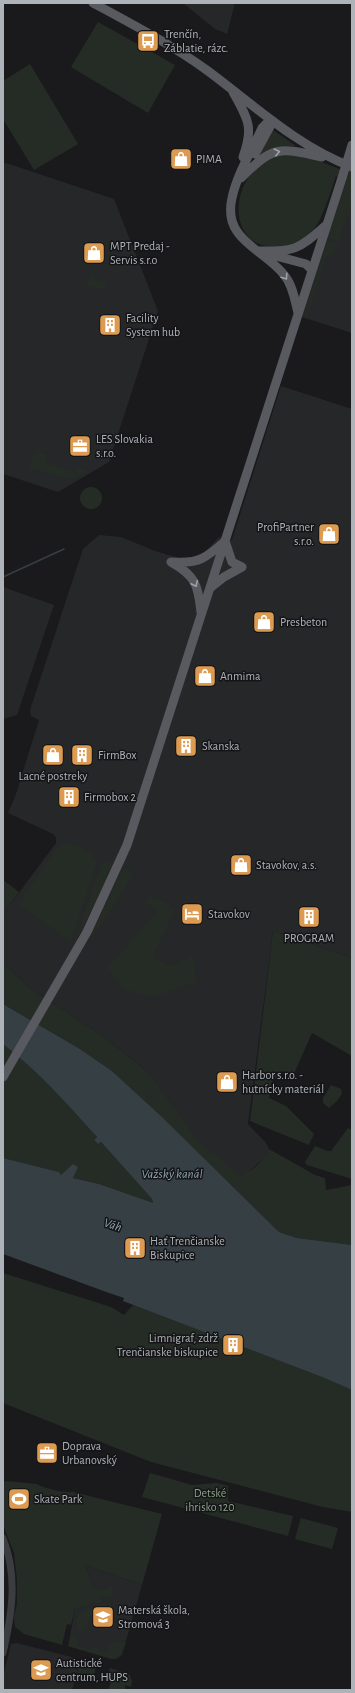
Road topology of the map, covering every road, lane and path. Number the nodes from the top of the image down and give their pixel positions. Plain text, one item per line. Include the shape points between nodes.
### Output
1 (93, 3) edge
2 (231, 89) junction
3 (273, 121) junction
4 (352, 146) edge
5 (334, 160) junction
6 (352, 166) edge
7 (236, 184) junction
8 (326, 226) junction
9 (257, 252) junction
10 (312, 270) junction
11 (298, 313) junction
12 (226, 541) junction
13 (210, 588) junction
14 (201, 616) junction
15 (3, 1077) edge
16 (3, 1538) edge
17 (3, 1653) edge

1 - 2 main road via 160,40
2 - 3 main road
2 - 7 main road via 248,123 248,141
3 - 5 main road
3 - 7 main road via 266,123 262,128
4 - 8 main road, bridge
5 - 6 main road
7 -> 5 main road via 261,158 279,151 297,151
7 - 9 main road via 230,204 233,221 244,241
8 - 9 main road via 297,248 281,252
8 - 10 main road
9 - 10 main road via 306,264
9 -> 11 main road via 286,277
10 - 11 main road
11 - 12 main road
12 - 13 main road
12 - 13 main road via 232,562 242,567
12 -> 14 main road via 202,560 171,562 188,572 194,579
13 - 14 main road
14 - 15 main road via 115,873 74,956
16 - 17 street via 9,1557 13,1588 11,1620

